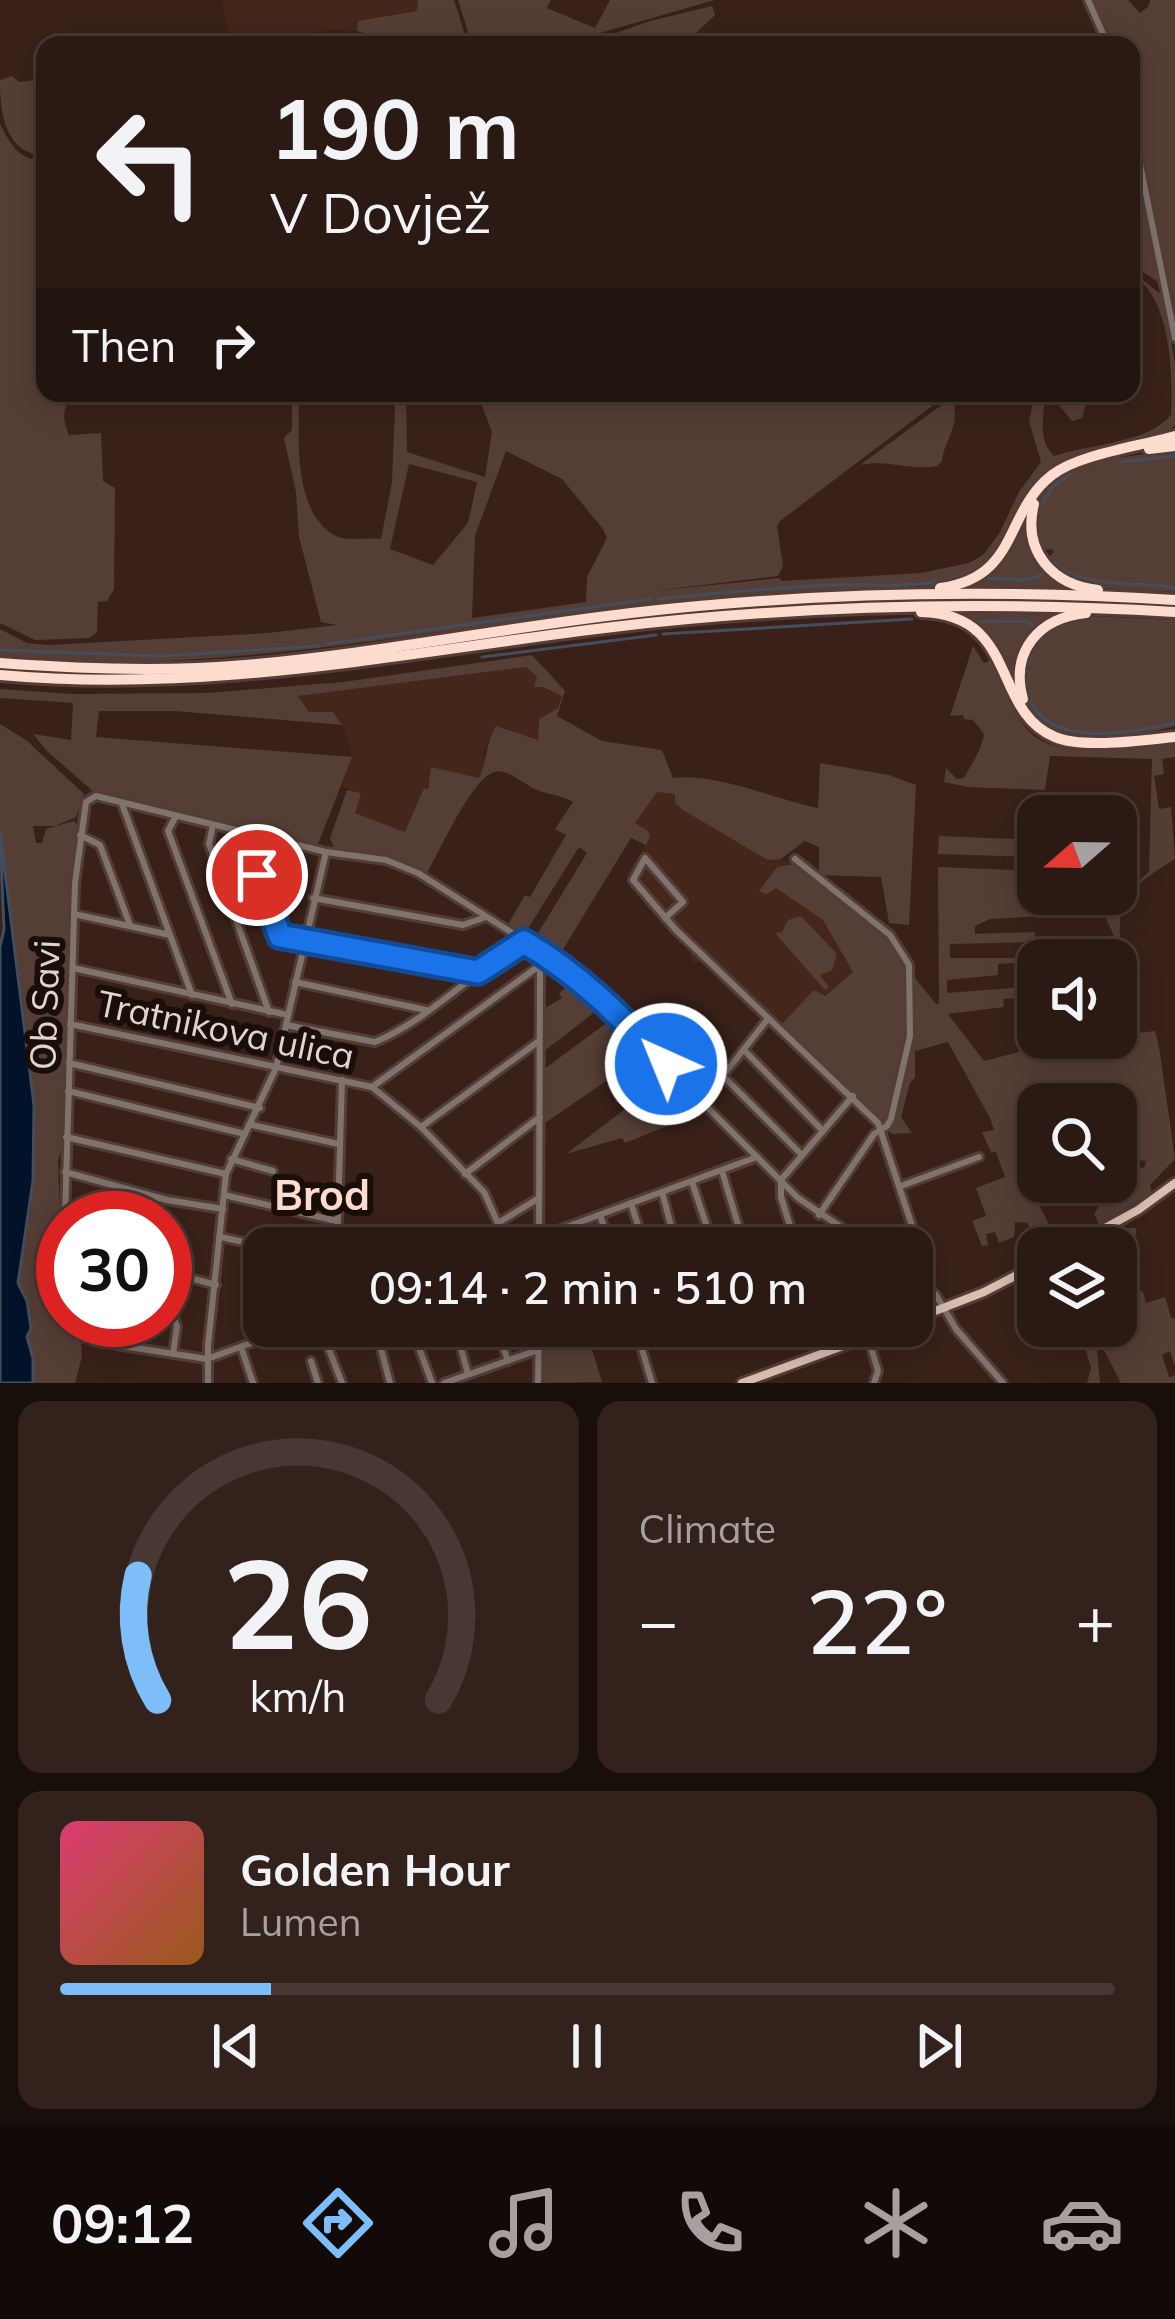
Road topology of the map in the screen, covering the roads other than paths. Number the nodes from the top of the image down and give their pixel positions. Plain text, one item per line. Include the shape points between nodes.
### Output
1 (1088, 0) edge
2 (1104, 36) edge
3 (1140, 161) edge
4 (1173, 316) edge
5 (1175, 338) edge
6 (1173, 438) edge
7 (1038, 490) junction
8 (878, 595) junction
9 (1175, 600) edge
10 (1138, 604) junction
11 (895, 607) junction
12 (1175, 612) edge
13 (0, 663) edge
14 (0, 675) edge
15 (1031, 719) junction
16 (1175, 733) edge
17 (122, 804) junction
18 (176, 816) junction
19 (213, 825) junction
20 (248, 833) junction
21 (80, 835) junction
22 (326, 852) junction
23 (795, 859) dead end
24 (313, 898) junction
25 (74, 914) junction
26 (483, 918) junction
27 (665, 918) junction
28 (130, 925) junction
29 (170, 935) junction
30 (303, 941) junction
31 (524, 942) junction
32 (548, 956) junction
33 (540, 966) junction
34 (73, 968) junction
35 (478, 972) junction
36 (295, 982) junction
37 (192, 995) junction
38 (232, 1004) junction
39 (428, 1010) junction
40 (268, 1012) junction
41 (288, 1016) junction
42 (768, 1019) junction
43 (70, 1024) junction
44 (286, 1025) junction
45 (539, 1041) junction
46 (745, 1051) junction
47 (68, 1063) junction
48 (276, 1068) junction
49 (724, 1077) junction
50 (342, 1080) junction
51 (372, 1087) junction
52 (68, 1090) junction
53 (853, 1096) junction
54 (702, 1102) junction
55 (260, 1108) junction
56 (540, 1117) junction
57 (252, 1125) junction
58 (421, 1127) junction
59 (882, 1130) junction
60 (823, 1131) junction
61 (245, 1134) junction
62 (66, 1138) junction
63 (339, 1144) junction
64 (802, 1155) junction
65 (757, 1157) junction
66 (979, 1157) dead end
67 (231, 1160) junction
68 (722, 1170) junction
69 (273, 1171) dead end
70 (65, 1172) junction
71 (226, 1174) junction
72 (464, 1174) junction
73 (781, 1180) junction
74 (692, 1181) junction
75 (1175, 1184) edge
76 (901, 1186) junction
77 (127, 1187) junction
78 (65, 1191) edge
79 (129, 1191) edge
80 (662, 1192) junction
81 (224, 1195) junction
82 (538, 1198) junction
83 (631, 1203) junction
84 (223, 1209) junction
85 (600, 1215) junction
86 (818, 1215) junction
87 (338, 1221) junction
88 (498, 1222) junction
89 (338, 1227) edge
90 (500, 1227) edge
91 (538, 1227) edge
92 (566, 1227) edge
93 (604, 1227) edge
94 (638, 1227) edge
95 (671, 1227) edge
96 (707, 1227) edge
97 (739, 1227) edge
98 (791, 1227) edge
99 (838, 1227) edge
100 (913, 1227) edge
101 (1107, 1227) edge
102 (221, 1237) junction
103 (243, 1242) edge
104 (1017, 1274) edge
105 (192, 1278) edge
106 (216, 1285) junction
107 (933, 1295) edge
108 (944, 1308) junction
109 (933, 1312) edge
110 (131, 1347) edge
111 (174, 1347) edge
112 (241, 1347) joint
113 (328, 1347) edge
114 (382, 1347) edge
115 (419, 1347) edge
116 (461, 1347) edge
117 (503, 1347) edge
118 (641, 1347) edge
119 (827, 1347) edge
120 (842, 1347) edge
121 (871, 1347) edge
122 (138, 1348) joint
123 (538, 1350) joint
124 (829, 1352) junction
125 (173, 1354) junction
126 (207, 1359) junction
127 (311, 1360) dead end
128 (508, 1360) junction
129 (469, 1374) junction
130 (208, 1383) edge
131 (253, 1383) edge
132 (317, 1383) edge
133 (342, 1383) edge
134 (390, 1383) edge
135 (432, 1383) edge
136 (445, 1383) edge
137 (538, 1383) edge
138 (652, 1383) edge
139 (742, 1383) edge
140 (874, 1383) edge
141 (1003, 1383) edge

1 - 2 street
3 - 4 street
4 - 5 street
6 - 7 highway via 1069,465
7 - 8 highway via 1006,549 981,574
7 - 10 highway via 1030,531 1047,568 1073,585 1119,591
8 - 10 highway
8 - 13 highway via 651,611 242,665
9 - 10 highway
10 - 11 highway
10 - 12 highway
10 - 15 highway via 1066,616 1036,634 1018,676
11 - 14 highway via 646,623 242,677
11 - 15 highway via 946,616 980,634
15 - 16 highway via 1073,742
17 - 18 street
17 - 21 street, Ob Savi via 91,797
17 - 29 street
18 - 19 street
18 - 38 street via 168,832
19 - 20 street
19 - 40 street via 209,844
20 - 22 street
20 - 30 street via 280,936
21 - 25 street, Ob Savi
21 - 28 street via 100,845
22 - 24 street
22 - 26 street via 399,864
23 - 59 street via 890,935 909,965 910,1036
24 - 26 street via 463,925
24 - 30 street
25 - 28 street
25 - 34 street, Ob Savi
26 - 31 street
27 - 27 street via 683,902 644,858 633,880
27 - 42 street
28 - 29 street
29 - 37 street
30 - 35 street
30 - 36 street
31 - 32 street
31 - 35 street
32 - 33 street
32 - 54 street via 593,989
33 - 45 street
33 - 51 street
34 - 37 street
34 - 43 street, Ob Savi
35 - 39 street
36 - 39 street
36 - 41 street
37 - 38 street
38 - 40 street
39 - 44 street via 375,1042
40 - 41 street
41 - 44 street
42 - 46 street
42 - 53 street
43 - 47 street, Ob Savi
43 - 48 street, Tratnikova ulica
44 - 48 street
45 - 56 street
45 - 58 street
46 - 49 street
46 - 60 street
47 - 52 street, Ob Savi
47 - 55 street
48 - 50 street, Tratnikova ulica
48 - 55 street
49 - 54 street
49 - 64 street
50 - 51 street, Tratnikova ulica
50 - 63 street
51 - 58 street, Tratnikova ulica
52 - 61 street
52 - 62 street, Ob Savi
53 - 59 street
53 - 60 street
54 - 65 street
55 - 57 street
56 - 72 street
56 - 82 street
57 - 61 street
57 - 63 street
58 - 72 street, Tratnikova ulica
59 - 76 street
59 - 86 street
60 - 64 street
61 - 67 street
62 - 70 street, Ob Savi
62 - 71 street
63 - 87 street
64 - 73 street
65 - 68 street
65 - 73 street
66 - 76 street
67 - 69 street
67 - 71 street
68 - 74 street
68 - 97 street
70 - 77 street
70 - 78 street, Ob Savi
71 - 81 street
72 - 88 street, Tratnikova ulica
73 - 86 street
73 - 98 street
74 - 80 street
74 - 96 street
75 - 101 main road
76 - 100 street
77 - 79 street
77 - 84 street
80 - 83 street
80 - 95 street
81 - 84 street
81 - 87 street
82 - 88 street
82 - 91 street
83 - 85 street
83 - 94 street
84 - 102 street
85 - 92 street
85 - 93 street
86 - 99 street
87 - 89 street
88 - 90 street, Tratnikova ulica
102 - 103 street
102 - 106 street
104 - 108 main road
105 - 106 street
106 - 126 street
107 - 108 street
108 - 109 main road
108 - 141 street
110 - 122 street
111 - 125 street
112 - 126 street
112 - 131 street
113 - 133 street
114 - 134 street
115 - 135 street
116 - 129 street
117 - 128 street
118 - 138 street
119 - 124 street
120 - 124 main road
121 - 140 street
122 - 125 street
123 - 128 street
123 - 137 street
124 - 139 main road
125 - 126 street
126 - 130 street
127 - 132 street
128 - 129 street
129 - 136 street

